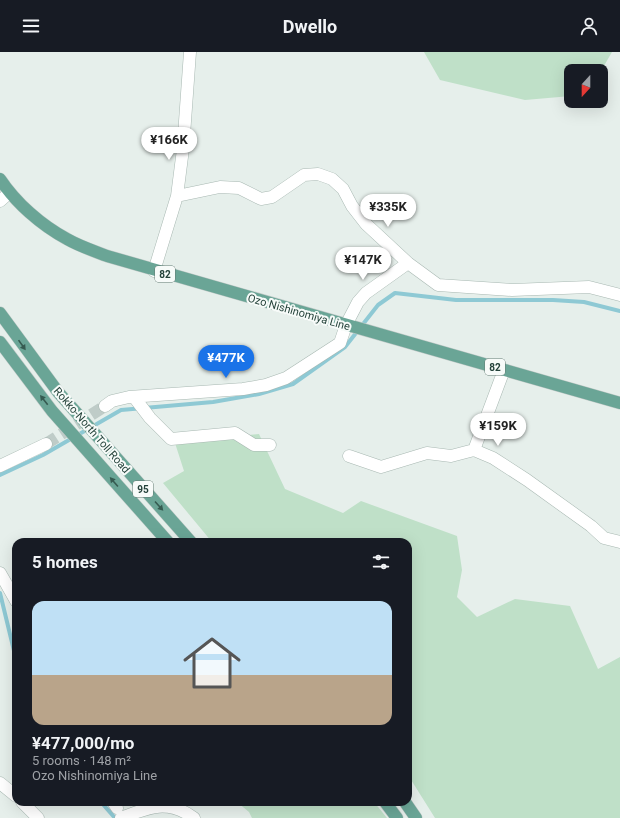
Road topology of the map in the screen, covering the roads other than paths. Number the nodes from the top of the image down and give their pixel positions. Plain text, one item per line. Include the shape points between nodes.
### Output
1 (190, 52) edge
2 (0, 179) edge
3 (177, 196) junction
4 (5, 197) edge
5 (408, 263) junction
6 (154, 271) junction
7 (620, 295) edge
8 (0, 313) edge
9 (349, 326) junction
10 (0, 342) edge
11 (504, 370) junction
12 (135, 398) junction
13 (620, 403) edge
14 (105, 406) tunnel mouth
15 (46, 444) tunnel mouth
16 (270, 445) dead end
17 (474, 450) junction
18 (349, 456) dead end
19 (0, 466) edge
20 (164, 538) edge
21 (187, 538) edge
22 (620, 542) edge
23 (0, 573) edge
24 (12, 594) edge
25 (0, 783) edge
26 (12, 793) edge
27 (26, 806) edge
28 (152, 806) edge
29 (167, 806) edge
30 (388, 806) edge
31 (408, 806) edge
32 (117, 809) edge
33 (38, 818) edge
34 (194, 818) edge
35 (397, 818) edge
36 (416, 818) edge

1 - 3 street
2 - 4 main road, Ozo Nishinomiya Line / 82
3 - 5 street via 220,187 239,188 261,199 272,197 304,175 318,174 332,179 343,189 366,224
3 - 6 street
4 - 6 main road, Ozo Nishinomiya Line / 82 via 67,239 107,256
5 - 7 street via 438,285 512,290 589,287
5 - 9 street via 366,293 358,302
6 - 9 main road, Ozo Nishinomiya Line / 82
8 -> 21 main road, Rokko-North Toll Road / 95 via 58,392
9 - 11 main road, Ozo Nishinomiya Line / 82
9 - 12 street via 340,343 286,378 266,385
20 -> 10 main road, Rokko-North Toll Road / 95 via 69,430
11 - 13 main road, Ozo Nishinomiya Line / 82
11 - 17 street
12 - 14 street via 112,401
12 - 16 street via 148,416 171,439 235,433 254,445
15 - 19 street
17 - 18 street via 451,456 427,453 381,467
17 - 22 street via 493,458 527,480 604,538
23 - 24 street
25 - 26 street
27 - 33 street
28 - 32 street
29 - 34 street
30 - 35 main road
31 - 36 main road

